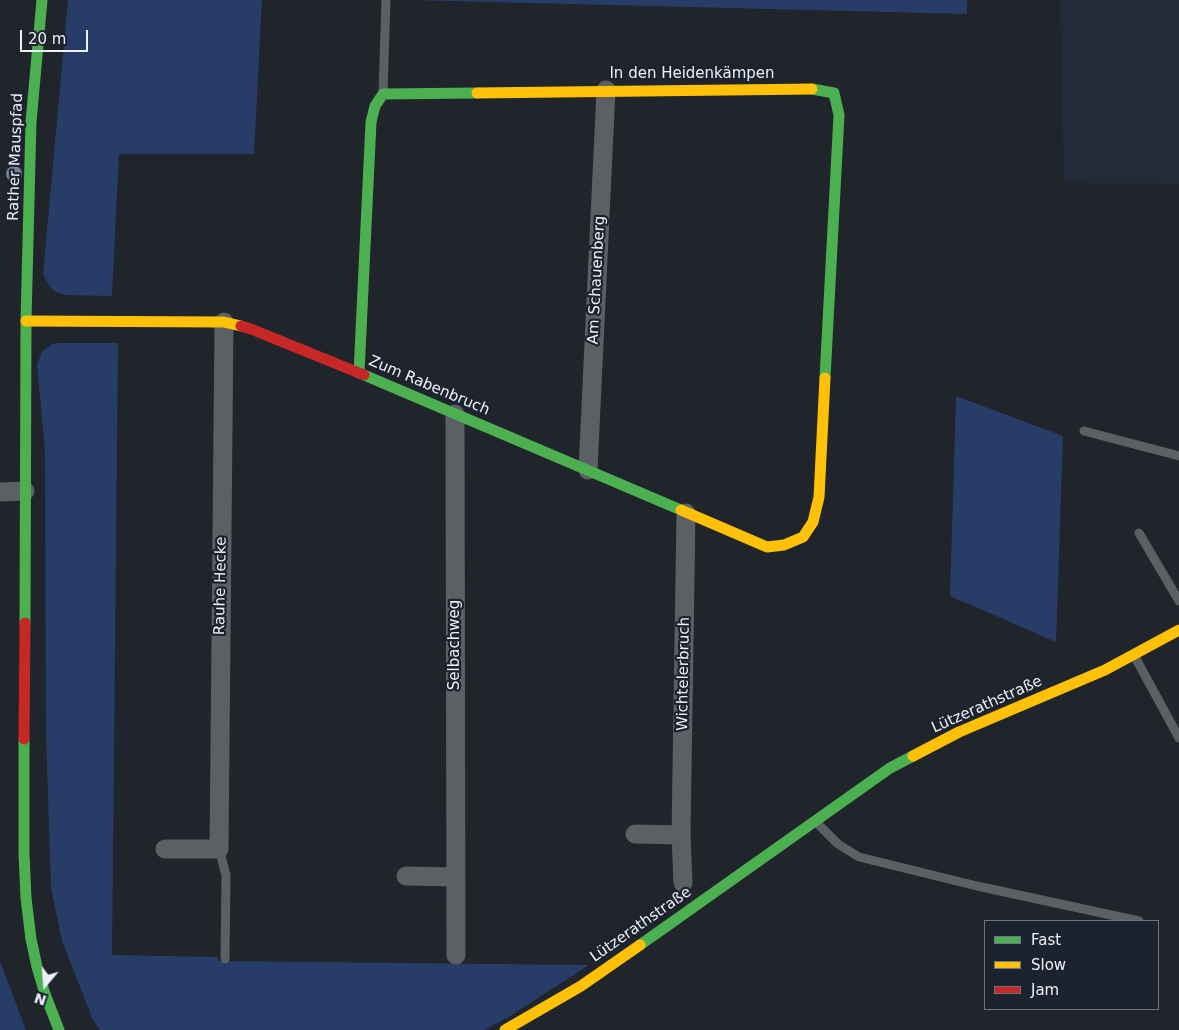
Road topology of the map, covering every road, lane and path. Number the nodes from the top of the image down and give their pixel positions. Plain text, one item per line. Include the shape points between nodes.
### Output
1 (42, 0) edge
2 (386, 0) edge
3 (606, 90) junction
4 (383, 94) junction
5 (26, 321) junction
6 (224, 322) junction
7 (359, 373) junction
8 (455, 414) junction
9 (1084, 431) dead end
10 (1179, 456) edge
11 (588, 470) junction
12 (25, 491) junction
13 (0, 492) edge
14 (686, 512) junction
15 (1139, 533) dead end
16 (803, 537) joint
17 (1179, 601) edge
18 (1179, 630) edge
19 (1134, 655) junction
20 (1179, 738) edge
21 (815, 820) junction
22 (634, 834) dead end
23 (681, 835) junction
24 (166, 849) dead end
25 (219, 849) junction
26 (406, 876) dead end
27 (455, 877) junction
28 (683, 883) dead end
29 (1134, 920) edge
30 (456, 956) dead end
31 (226, 959) dead end
32 (59, 1030) edge
33 (505, 1030) edge

1 - 5 street, Rather Mauspfad via 31,122
2 - 4 lane
3 - 4 street, In den Heidenkämpen
3 - 11 street, Am Schauenberg
3 - 16 street, In den Heidenkämpen via 809,88 834,93 839,115 819,497 814,522
4 - 7 street via 375,106 371,122
5 - 6 street, Zum Rabenbruch
5 - 12 street, Rather Mauspfad
6 - 7 street, Zum Rabenbruch via 251,329
6 - 25 street, Rauhe Hecke
7 - 8 street, Zum Rabenbruch
8 - 11 street, Zum Rabenbruch
8 - 27 street, Selbachweg
9 - 10 lane
11 - 14 street, Zum Rabenbruch
12 - 13 street
12 - 32 street, Rather Mauspfad via 26,898 37,967
14 - 16 street, Zum Rabenbruch via 767,547 784,545
14 - 23 street, Wichtelerbruch
15 - 17 lane
18 - 19 street, Lützerathstraße
19 - 20 lane
19 - 21 street, Lützerathstraße via 959,732 890,768
21 - 29 lane via 838,844 859,857
21 - 33 street, Lützerathstraße via 581,986
22 - 23 street
23 - 28 street, Wichtelerbruch
24 - 25 street
25 - 31 lane, Rauhe Hecke via 226,875
26 - 27 street
27 - 30 street, Selbachweg

